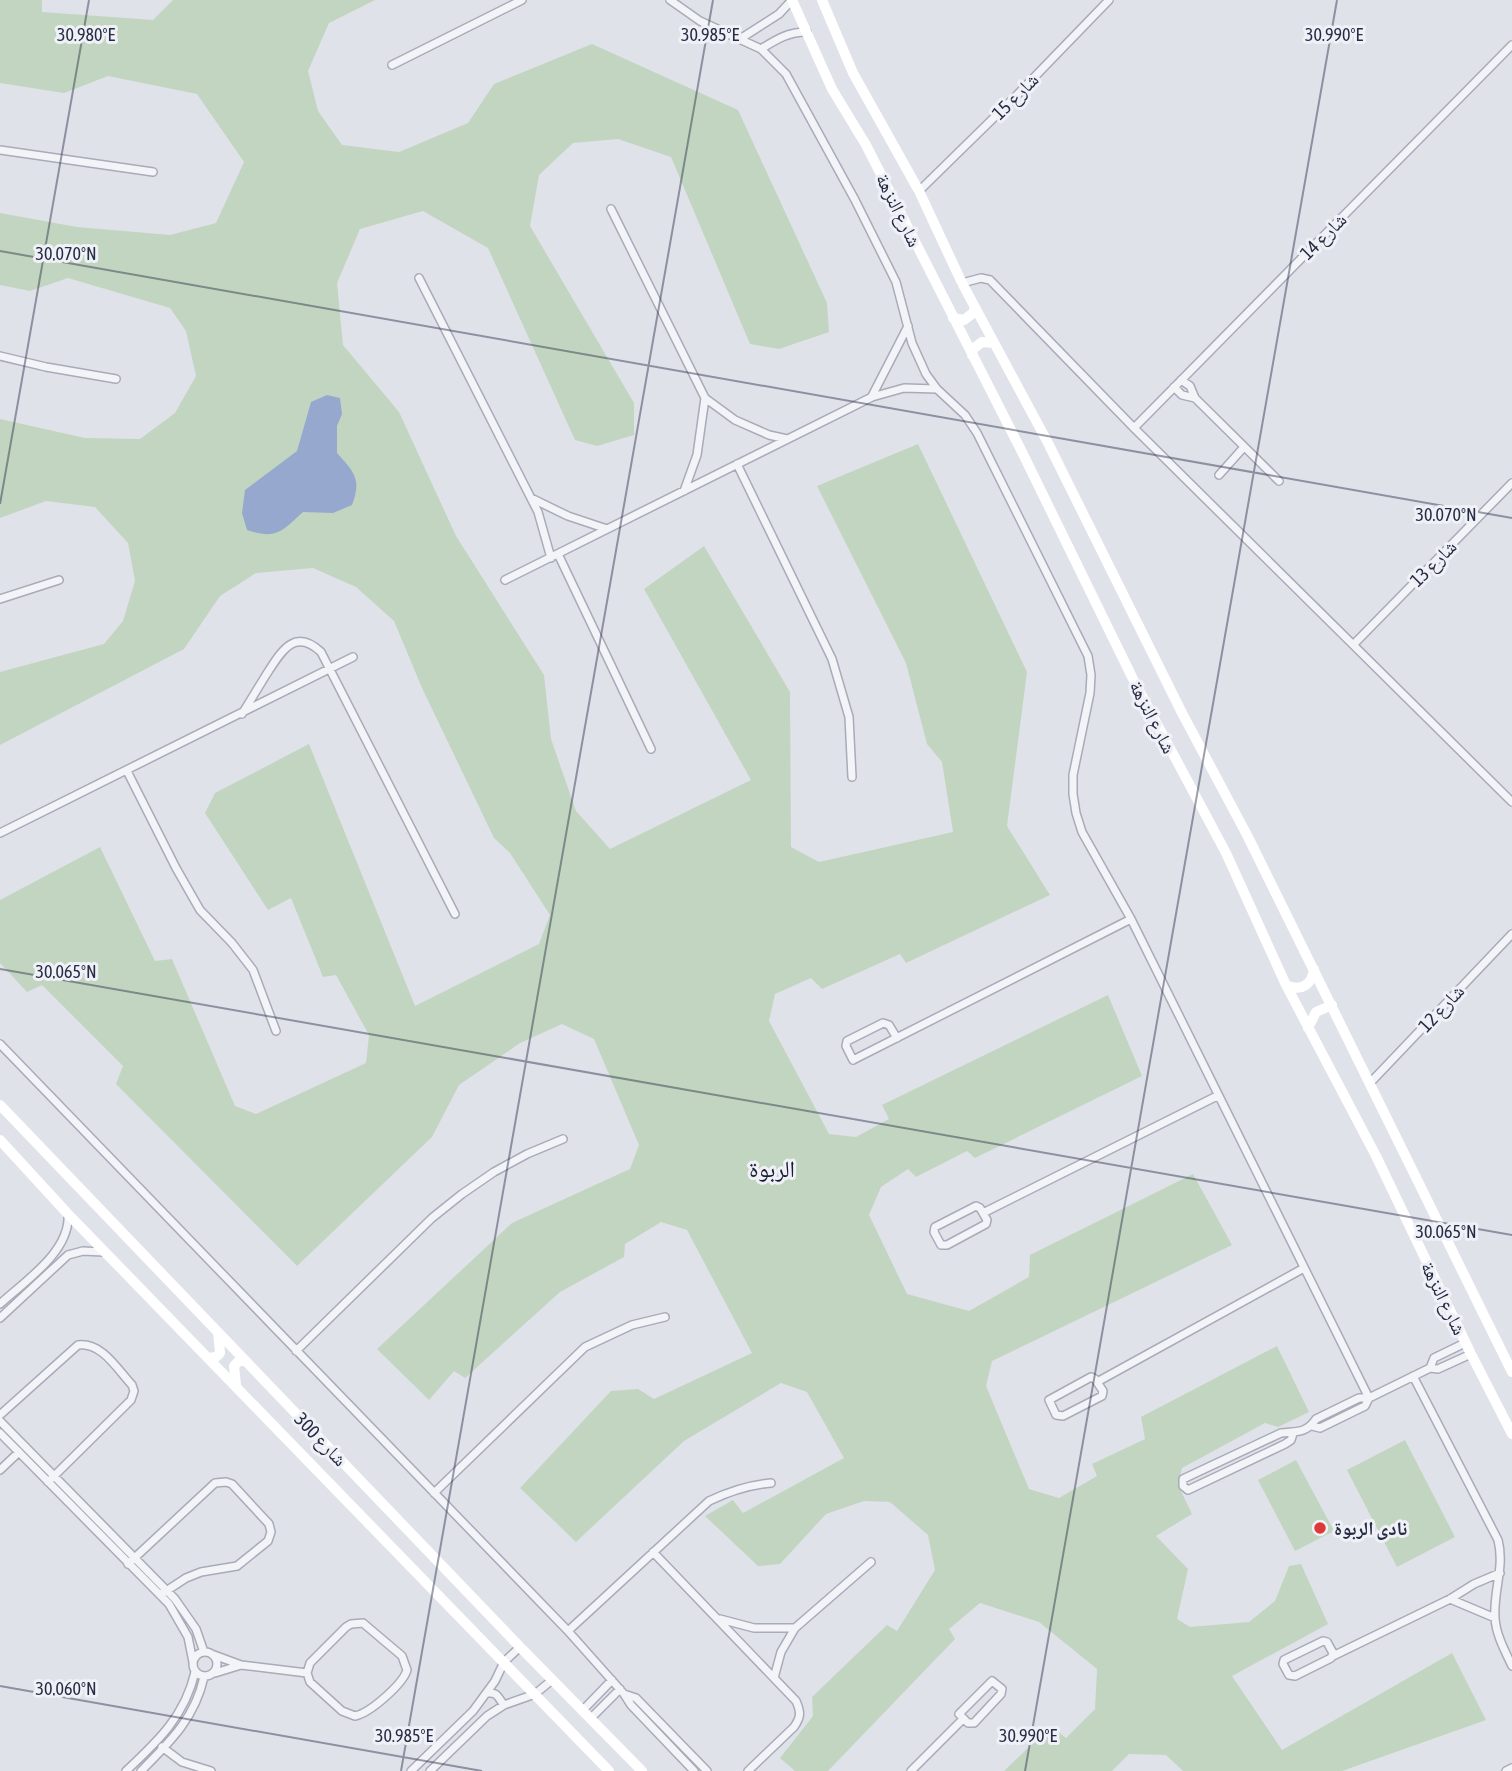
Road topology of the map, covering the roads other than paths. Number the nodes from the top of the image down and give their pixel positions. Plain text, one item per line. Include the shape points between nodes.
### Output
1 (522, 0) edge
2 (670, 0) edge
3 (792, 0) edge
4 (822, 0) edge
5 (1109, 0) edge
6 (807, 32) junction
7 (740, 38) junction
8 (1512, 45) edge
9 (761, 49) junction
10 (391, 65) dead end
11 (0, 150) edge
12 (153, 172) dead end
13 (919, 191) junction
14 (611, 209) dead end
15 (419, 278) dead end
16 (962, 283) junction
17 (975, 307) junction
18 (953, 318) junction
19 (908, 326) junction
20 (994, 344) junction
21 (972, 355) junction
22 (0, 356) edge
23 (116, 379) dead end
24 (1181, 380) junction
25 (1174, 387) junction
26 (937, 389) junction
27 (872, 397) junction
28 (705, 398) junction
29 (1195, 398) junction
30 (1134, 428) junction
31 (788, 439) junction
32 (1244, 447) junction
33 (737, 464) junction
34 (1219, 475) dead end
35 (1279, 481) dead end
36 (1512, 483) edge
37 (684, 491) junction
38 (531, 498) junction
39 (608, 529) junction
40 (555, 556) junction
41 (60, 580) dead end
42 (505, 580) dead end
43 (0, 599) edge
44 (1354, 644) junction
45 (353, 657) dead end
46 (330, 668) junction
47 (242, 714) junction
48 (651, 748) dead end
49 (127, 771) junction
50 (852, 777) dead end
51 (1512, 802) edge
52 (0, 833) edge
53 (455, 914) dead end
54 (1131, 919) junction
55 (1512, 934) edge
56 (1314, 969) junction
57 (1286, 985) junction
58 (1332, 1005) junction
59 (1308, 1028) junction
60 (276, 1031) dead end
61 (897, 1038) junction
62 (0, 1044) edge
63 (1370, 1083) junction
64 (1217, 1096) junction
65 (0, 1105) edge
66 (563, 1139) dead end
67 (0, 1140) edge
68 (68, 1213) junction
69 (983, 1213) junction
70 (64, 1240) junction
71 (75, 1253) junction
72 (106, 1253) junction
73 (1304, 1269) junction
74 (0, 1304) edge
75 (665, 1317) dead end
76 (0, 1318) edge
77 (218, 1331) junction
78 (1465, 1343) junction
79 (296, 1351) junction
80 (1471, 1354) junction
81 (209, 1358) junction
82 (246, 1361) junction
83 (1430, 1368) junction
84 (1512, 1372) edge
85 (1413, 1376) junction
86 (1097, 1382) junction
87 (236, 1385) junction
88 (1369, 1398) junction
89 (0, 1415) edge
90 (0, 1422) edge
91 (0, 1433) edge
92 (1293, 1434) junction
93 (1512, 1434) edge
94 (19, 1452) junction
95 (1229, 1457) junction
96 (1235, 1469) junction
97 (0, 1470) edge
98 (51, 1479) junction
99 (771, 1483) dead end
100 (434, 1493) junction
101 (653, 1552) junction
102 (132, 1561) junction
103 (871, 1562) dead end
104 (1500, 1573) junction
105 (163, 1593) junction
106 (1450, 1599) junction
107 (717, 1618) junction
108 (1495, 1618) junction
109 (795, 1628) junction
110 (568, 1631) junction
111 (520, 1647) junction
112 (204, 1652) junction
113 (214, 1655) junction
114 (1333, 1656) junction
115 (193, 1662) junction
116 (503, 1662) junction
117 (241, 1665) junction
118 (1512, 1666) edge
119 (195, 1672) junction
120 (307, 1673) junction
121 (209, 1676) junction
122 (774, 1678) junction
123 (552, 1680) junction
124 (612, 1680) junction
125 (622, 1691) junction
126 (488, 1693) junction
127 (535, 1694) junction
128 (505, 1705) junction
129 (583, 1710) junction
130 (591, 1718) junction
131 (963, 1719) junction
132 (157, 1741) junction
133 (164, 1749) junction
134 (1512, 1768) edge
135 (126, 1771) edge
136 (141, 1771) edge
137 (211, 1771) edge
138 (411, 1771) edge
139 (430, 1771) edge
140 (609, 1771) edge
141 (642, 1771) edge
142 (694, 1771) edge
143 (707, 1771) edge
144 (748, 1771) edge
145 (911, 1771) edge
146 (1506, 1771) edge

1 - 10 street
2 - 7 street
3 - 6 main road, شارع النزهة
3 - 7 street
4 - 13 main road, شارع النزهة via 853,72
5 - 13 street, شارع 15
6 - 9 street via 782,36
6 - 18 main road, شارع النزهة via 832,89 866,145
7 - 9 street
8 - 24 street, شارع 14
9 - 19 street via 786,74 855,200 896,282
11 - 12 street
13 - 16 main road, شارع النزهة
14 - 28 street
15 - 38 street
16 - 17 main road, شارع النزهة
16 - 30 street via 981,278 990,281
17 - 18 main road via 964,320
17 - 20 main road, شارع النزهة
18 - 21 main road, شارع النزهة
19 - 26 street via 918,359
19 - 27 street
20 - 21 main road via 977,345
20 - 56 main road, شارع النزهة
21 - 57 main road, شارع النزهة via 1226,853
22 - 23 street
24 - 25 street, شارع 14
24 - 29 street
25 - 29 street
25 - 30 street, شارع 14
26 - 27 street via 904,388
26 - 54 street via 977,433 1088,656 1090,694 1073,775 1076,813
27 - 31 street
28 - 31 street via 743,424
28 - 37 street via 697,455
29 - 32 street
30 - 44 street
31 - 33 street
32 - 34 street
32 - 35 street
33 - 37 street
33 - 50 street via 832,659 849,717
36 - 44 street, شارع 13
37 - 39 street
38 - 39 street
38 - 40 street
39 - 40 street
40 - 42 street
40 - 48 street
41 - 43 street
44 - 51 street
45 - 46 street
46 - 47 street
46 - 47 street via 312,644 288,645
46 - 53 street
47 - 49 street
49 - 52 street
49 - 60 street via 200,910 253,970
54 - 61 street
54 - 64 street
55 - 63 street, شارع 12
56 - 57 main road via 1309,984 1302,988
56 - 58 main road, شارع النزهة
57 - 59 main road, شارع النزهة
58 - 59 main road via 1316,1012
58 - 63 main road, شارع النزهة
59 - 78 main road, شارع النزهة via 1376,1156
61 - 61 street via 883,1023 847,1041 846,1046 853,1060
62 - 79 street
63 - 84 main road, شارع النزهة
64 - 69 street
64 - 73 street
65 - 77 main road, شارع 300
66 - 79 street via 494,1172 462,1194
67 - 68 main road, شارع 300
68 - 70 street
68 - 72 main road, شارع 300
69 - 69 street via 971,1207 935,1227 934,1233 941,1245 947,1245 986,1224
70 - 71 street
70 - 74 street
71 - 72 street
71 - 76 street via 61,1260
72 - 81 main road, شارع 300
73 - 86 street
73 - 88 street
75 - 100 street via 632,1325 585,1347
77 - 81 main road via 220,1353
77 - 82 main road, شارع 300
78 - 80 main road, شارع النزهة
78 - 83 street via 1434,1358
79 - 100 street
80 - 83 street via 1438,1369
80 - 93 main road, شارع النزهة
81 - 87 main road, شارع 300
82 - 87 main road via 234,1366
82 - 111 main road, شارع 300
83 - 85 street
85 - 88 street
85 - 104 street via 1499,1540
86 - 86 street via 1091,1377 1049,1404 1056,1415 1063,1416 1102,1396
87 - 116 main road, شارع 300
88 - 92 street via 1365,1406 1320,1428 1312,1426
89 - 98 street via 78,1345 100,1349 132,1385 131,1400
90 - 98 street
91 - 94 street
92 - 95 street via 1281,1433
92 - 96 street via 1285,1444
94 - 97 street
94 - 98 street
95 - 96 street
95 - 96 street via 1183,1479 1182,1486 1188,1490
98 - 102 street
99 - 101 street via 728,1491 709,1501
100 - 110 street
101 - 107 street
101 - 110 street
102 - 105 street
102 - 105 street via 215,1483 232,1485 269,1524 268,1541 237,1566 201,1572
103 - 109 street
104 - 106 street
104 - 108 street
105 - 112 street via 190,1618
105 - 115 street via 183,1625
106 - 108 street
106 - 114 street
107 - 109 street via 754,1628
107 - 122 street
108 - 118 street
109 - 122 street via 781,1651
110 - 124 street
111 - 116 street
111 - 123 main road, شارع 300
112 - 113 street
112 - 115 street
113 - 117 street
113 - 121 street via 218,1667
114 - 114 street via 1323,1641 1283,1664 1289,1675 1295,1676
115 - 119 street
116 - 126 street
116 - 127 main road, شارع 300
117 - 120 street
117 - 121 street
119 - 121 street
119 - 132 street via 179,1714
120 - 120 street via 310,1664 346,1627 358,1623 368,1626 401,1656 407,1670 369,1711 355,1716 342,1711 310,1682
121 - 133 street via 193,1710
122 - 144 street via 796,1701 800,1719
123 - 127 street
123 - 129 main road, شارع 300
124 - 125 street
124 - 129 street
125 - 130 street
125 - 142 street
125 - 143 street via 636,1698
126 - 128 street via 499,1696
126 - 138 street
127 - 128 street
127 - 140 main road, شارع 300
128 - 139 street via 487,1716
129 - 130 main road, شارع 300
130 - 141 main road, شارع 300
131 - 131 street via 974,1723 1002,1689 989,1683 961,1711
131 - 145 street
132 - 133 street
132 - 135 street
133 - 136 street
133 - 137 street via 182,1762
134 - 146 street

